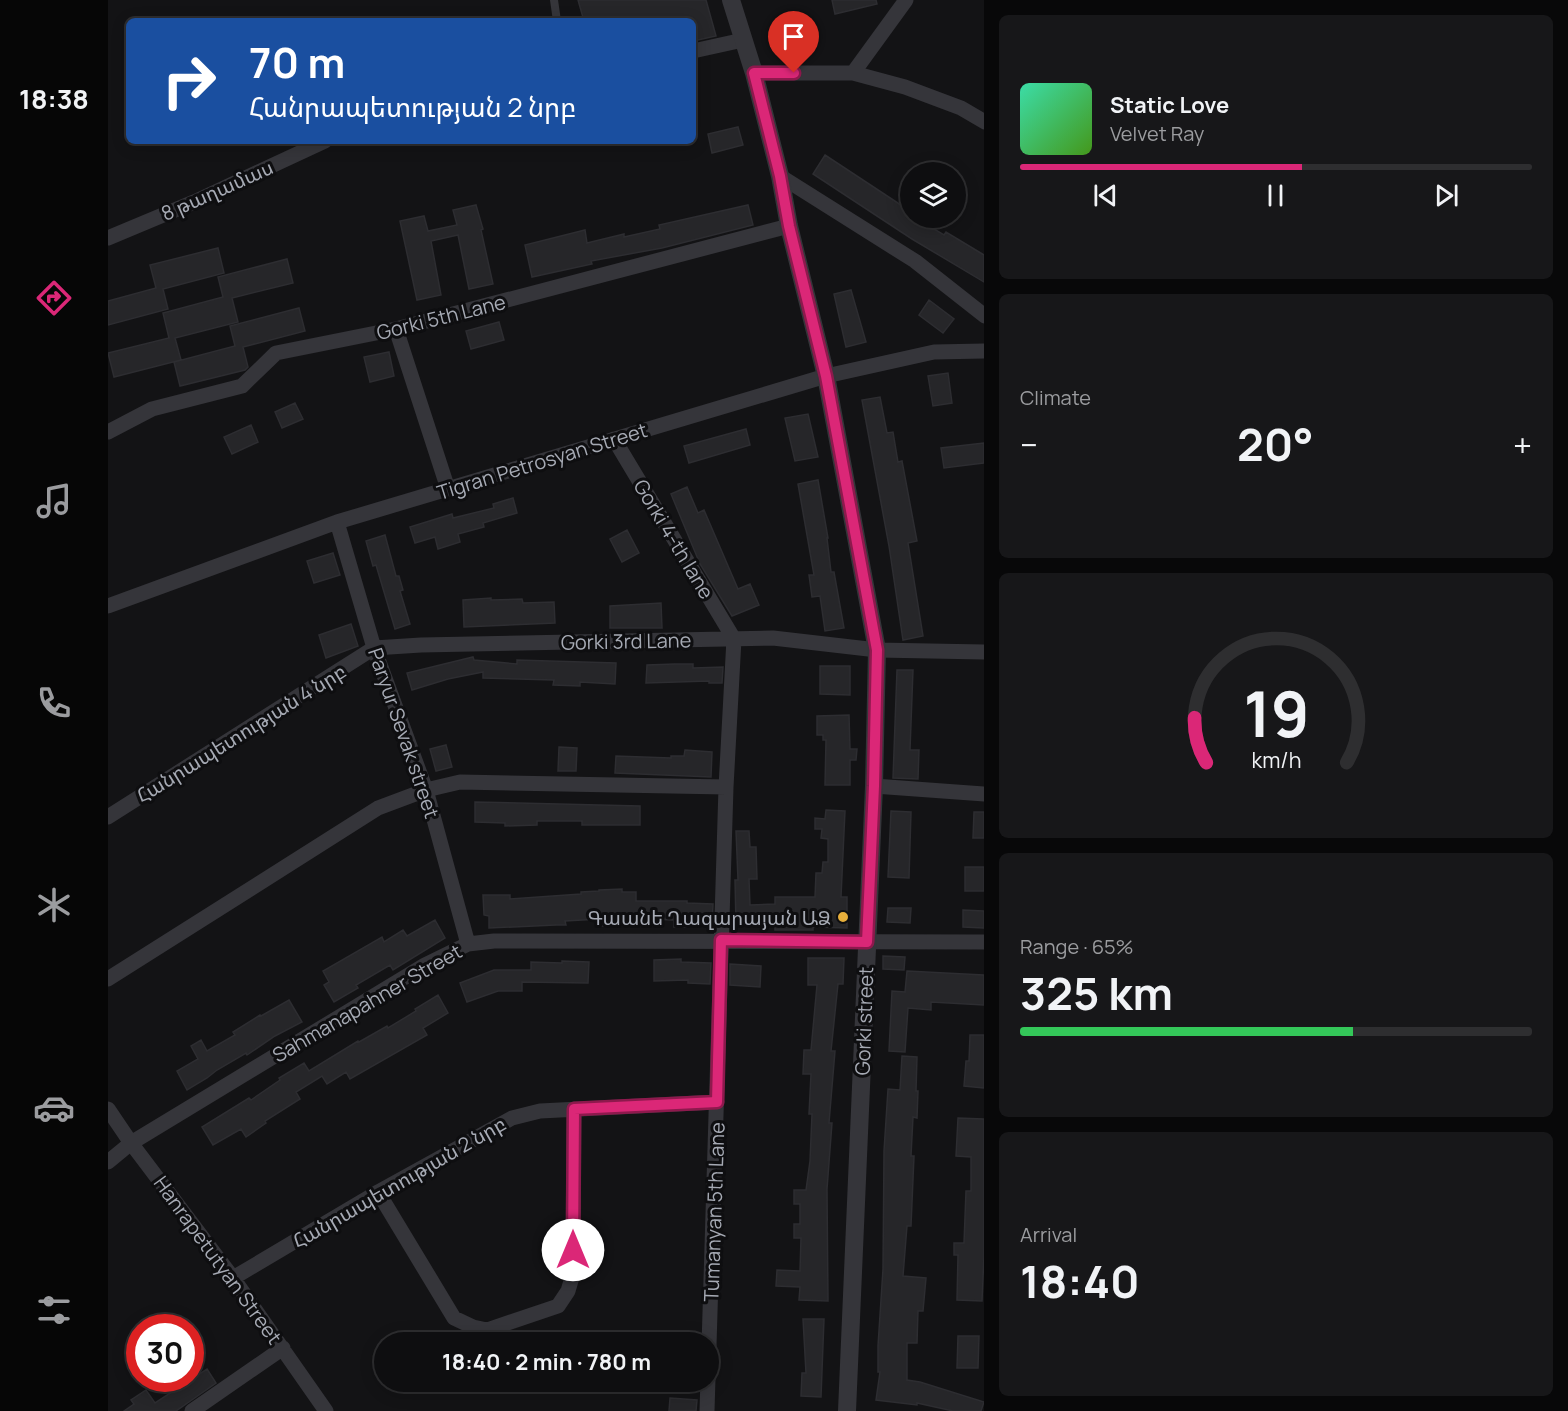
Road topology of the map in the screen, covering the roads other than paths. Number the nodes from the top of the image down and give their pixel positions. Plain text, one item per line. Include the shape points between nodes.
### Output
1 (554, 0) edge
2 (731, 0) edge
3 (898, 4) edge
4 (557, 18) edge
5 (743, 40) junction
6 (696, 50) edge
7 (754, 73) junction
8 (853, 73) junction
9 (984, 122) edge
10 (319, 144) edge
11 (780, 176) junction
12 (789, 226) junction
13 (108, 238) edge
14 (984, 316) edge
15 (396, 329) junction
16 (984, 351) edge
17 (826, 376) junction
18 (108, 432) edge
19 (614, 440) junction
20 (448, 489) junction
21 (337, 522) junction
22 (108, 606) edge
23 (734, 639) junction
24 (374, 648) junction
25 (877, 650) junction
26 (984, 652) edge
27 (874, 786) junction
28 (726, 788) junction
29 (426, 790) junction
30 (984, 794) edge
31 (108, 817) edge
32 (721, 940) junction
33 (867, 942) junction
34 (984, 942) edge
35 (468, 944) junction
36 (108, 979) edge
37 (717, 1102) junction
38 (108, 1109) edge
39 (574, 1109) junction
40 (131, 1143) junction
41 (108, 1162) edge
42 (378, 1192) junction
43 (233, 1278) junction
44 (283, 1348) junction
45 (192, 1411) edge
46 (326, 1411) edge
47 (708, 1411) edge
48 (847, 1411) edge

1 - 4 lane
2 - 5 street, Gorki street
3 - 8 street
5 - 6 street
5 - 7 street, Gorki street
7 - 8 street
7 - 11 street, Gorki street
8 - 9 street via 905,87 961,108
10 - 13 street, 8 թաղամաս
11 - 12 street, Gorki street
11 - 14 street via 915,261
12 - 15 street, Gorki 5th Lane
12 - 17 street, Gorki street
15 - 18 street, Gorki 5th Lane via 276,353 242,386 152,409
15 - 20 street
16 - 17 street, Tigran Petrosyan Street via 934,352
17 - 19 street, Tigran Petrosyan Street
17 - 25 street, Gorki street
19 - 20 street, Tigran Petrosyan Street
19 - 23 street, Gorki 4-th lane
20 - 21 street, Tigran Petrosyan Street
21 - 22 street, Tigran Petrosyan Street
21 - 24 street, Paryur Sevak street
23 - 24 street, Gorki 3rd Lane
23 - 25 street, Gorki 3rd Lane via 773,638
23 - 28 street, Tumanyan 5th Lane
24 - 29 street, Paryur Sevak street
24 - 31 street, Հանրապետության 4 նրբ
25 - 26 street, Gorki 3rd Lane
25 - 27 street, Gorki street
27 - 30 street
27 - 33 street, Gorki street
28 - 29 street via 460,782
28 - 32 street, Tumanyan 5th Lane
29 - 35 street, Paryur Sevak street
29 - 36 street via 378,808
32 - 33 street, Sahmanapahner Street
32 - 35 street, Sahmanapahner Street
32 - 37 street, Tumanyan 5th Lane
33 - 34 street, Sahmanapahner Street
33 - 48 street, Gorki street
35 - 40 street, Sahmanapahner Street via 425,965
37 - 39 street, Հանրապետության 2 նրբ
37 - 47 street, Tumanyan 5th Lane
38 - 40 street, Hanrapetutyan Street
39 - 42 street, Հանրապետության 2 նրբ via 512,1118
39 - 42 street via 573,1274 558,1306 487,1330 454,1318
40 - 41 street, Sahmanapahner Street
40 - 43 street, Hanrapetutyan Street
42 - 43 street, Հանրապետության 2 նրբ
43 - 44 street, Hanrapetutyan Street
44 - 45 street
44 - 46 street, Hanrapetutyan Street

